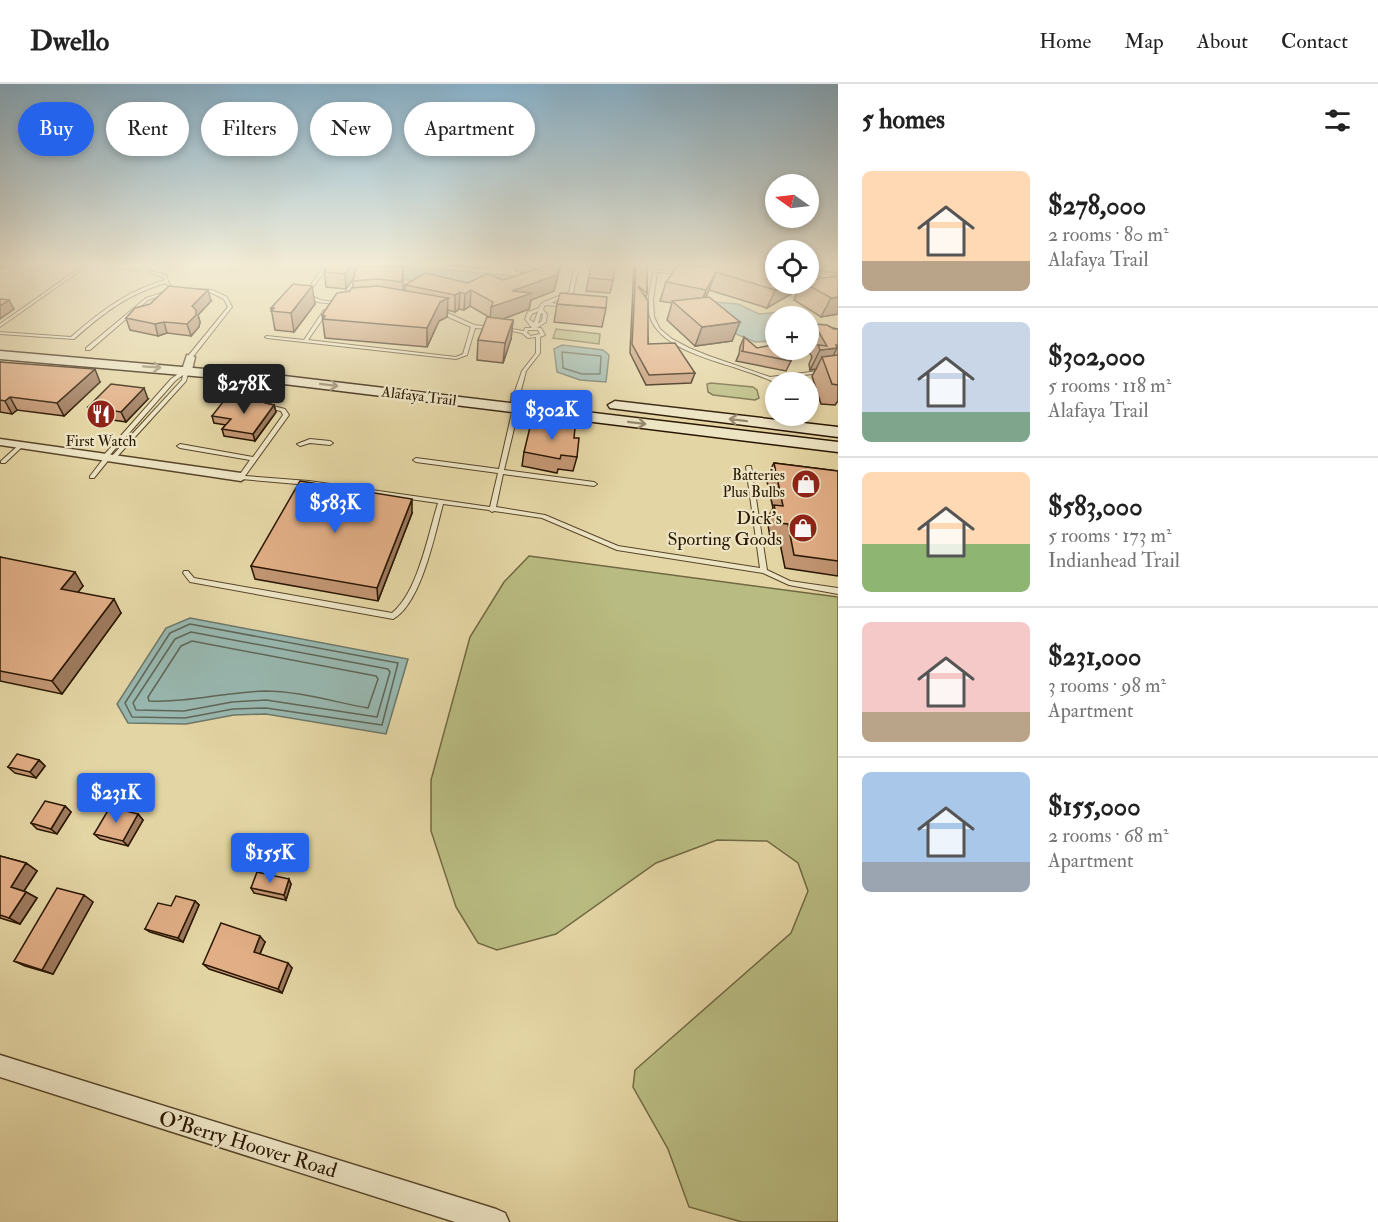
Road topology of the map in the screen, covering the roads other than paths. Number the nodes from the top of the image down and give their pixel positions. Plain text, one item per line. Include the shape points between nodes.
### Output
1 (95, 318) edge
2 (124, 318) edge
3 (221, 318) edge
4 (322, 318) edge
5 (458, 318) edge
6 (527, 318) edge
7 (537, 318) edge
8 (652, 318) edge
9 (473, 326) junction
10 (535, 328) junction
11 (524, 332) junction
12 (267, 337) dead end
13 (538, 337) junction
14 (2, 341) edge
15 (305, 342) junction
16 (88, 349) junction
17 (0, 355) edge
18 (156, 355) dead end
19 (60, 360) junction
20 (186, 361) junction
21 (819, 372) edge
22 (838, 373) edge
23 (765, 376) edge
24 (220, 400) dead end
25 (517, 401) junction
26 (255, 405) edge
27 (268, 407) edge
28 (802, 429) edge
29 (838, 432) edge
30 (0, 442) edge
31 (330, 443) dead end
32 (300, 444) dead end
33 (21, 445) junction
34 (180, 446) dead end
35 (838, 447) edge
36 (109, 458) junction
37 (254, 459) junction
38 (416, 460) dead end
39 (3, 462) dead end
40 (749, 467) dead end
41 (501, 472) junction
42 (92, 477) dead end
43 (241, 477) junction
44 (594, 484) dead end
45 (441, 502) junction
46 (492, 510) junction
47 (764, 571) junction
48 (186, 573) dead end
49 (838, 591) edge
50 (0, 1066) edge
51 (496, 1222) edge

1 - 14 lane via 72,338
2 - 16 lane
3 - 20 lane
4 - 15 lane
5 - 9 lane
6 - 10 lane
7 - 10 lane
8 - 23 lane via 683,348
9 - 11 lane
9 - 15 lane via 465,355 456,358
10 - 11 lane
10 - 13 lane via 543,333
11 - 13 lane
12 - 15 lane
13 - 25 lane via 538,353 524,371
14 - 16 main road
16 - 18 main road
16 - 19 main road
17 - 19 main road, Alafaya Trail
19 -> 20 main road, Alafaya Trail
20 - 25 main road, Alafaya Trail
20 - 36 lane via 184,380
21 - 22 lane
24 - 26 lane
25 - 28 main road, Alafaya Trail
25 - 41 lane
27 - 37 lane via 283,410 286,415
28 - 29 main road, Alafaya Trail
28 - 35 main road, Alafaya Trail
30 - 33 street
31 - 32 lane
33 - 36 street
33 - 39 lane
34 - 37 lane
36 - 42 lane
36 - 43 street
37 - 43 lane
38 - 41 lane
40 - 47 lane
41 - 44 lane
41 - 46 lane
43 - 45 lane
45 - 46 lane
45 - 48 lane via 410,597 401,613 393,616 192,580
46 - 47 lane via 543,516 617,548
47 - 49 lane via 789,583
50 - 51 street, O'Berry Hoover Road

